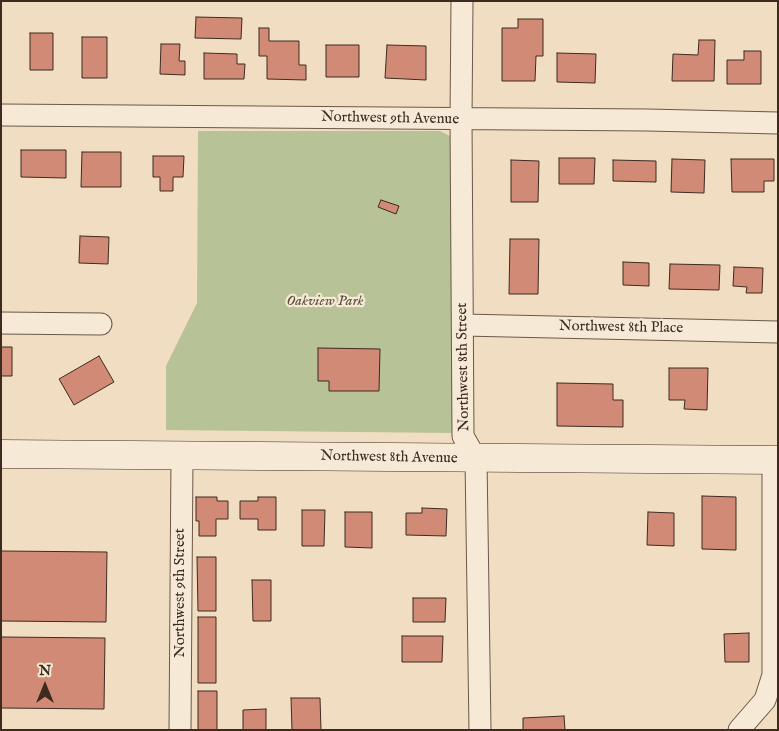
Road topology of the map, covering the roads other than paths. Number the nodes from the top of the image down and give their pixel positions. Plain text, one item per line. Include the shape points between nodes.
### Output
1 (462, 1) edge
2 (1, 115) edge
3 (461, 119) junction
4 (778, 123) edge
5 (1, 323) edge
6 (101, 324) dead end
7 (463, 325) junction
8 (778, 332) edge
9 (1, 454) edge
10 (182, 456) junction
11 (476, 459) junction
12 (776, 460) edge
13 (180, 730) edge
14 (480, 730) edge
15 (738, 730) edge

1 - 3 street, Northwest 8th Street
2 - 3 street, Northwest 9th Avenue
3 - 4 street, Northwest 9th Avenue
3 - 7 street, Northwest 8th Street
5 - 6 street
7 - 8 street, Northwest 8th Place
7 - 11 street, Northwest 8th Street via 463,436
9 - 10 street, Northwest 8th Avenue
10 - 11 street, Northwest 8th Avenue
10 - 13 street, Northwest 9th Street
11 - 12 street, Northwest 8th Avenue
11 - 14 street, Northwest 8th Street
12 - 15 street via 774,676 765,700

